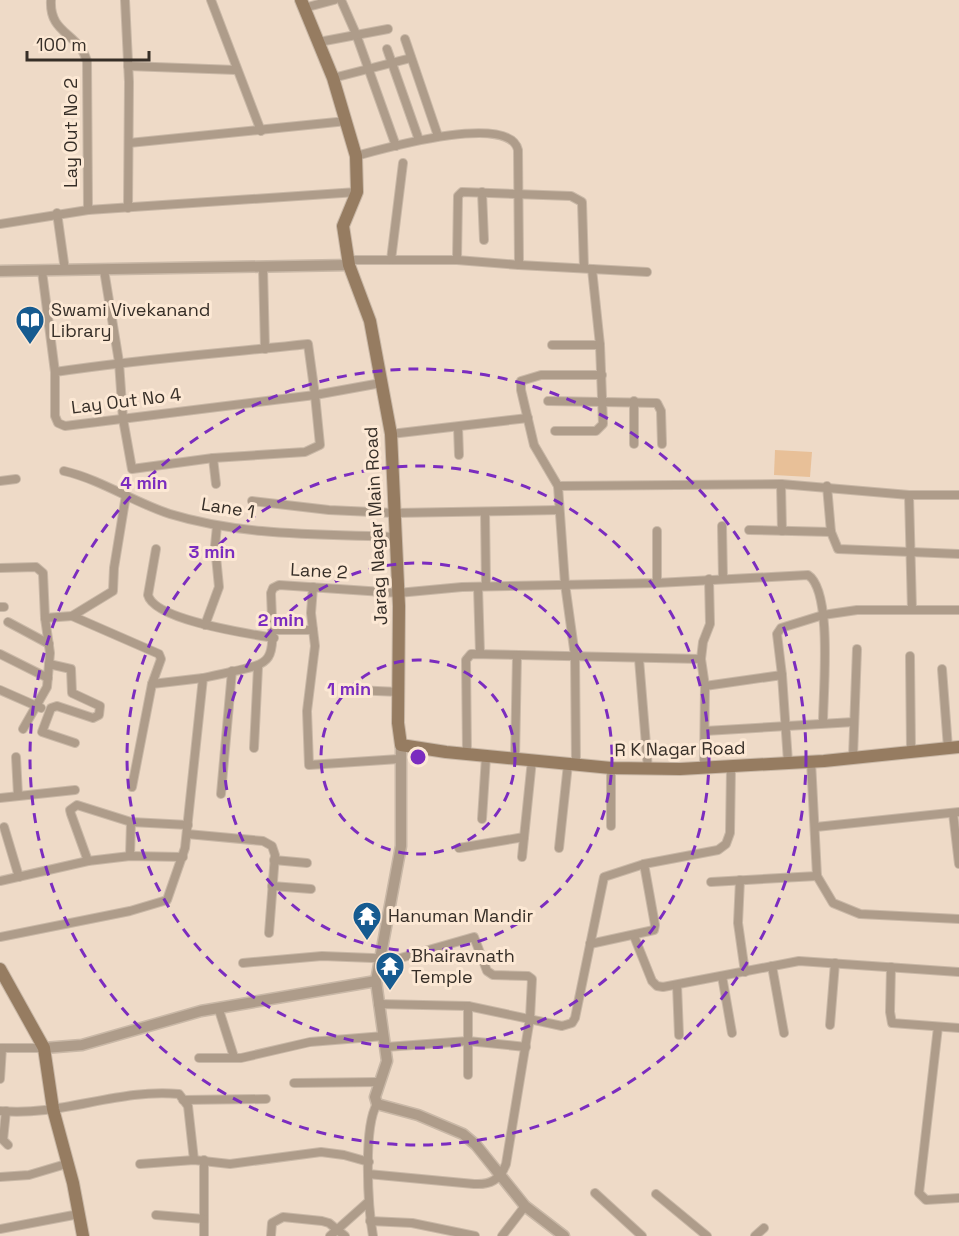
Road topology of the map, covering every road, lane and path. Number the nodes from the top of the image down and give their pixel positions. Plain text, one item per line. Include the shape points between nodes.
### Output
1 (51, 0) edge
2 (125, 0) edge
3 (211, 0) edge
4 (334, 0) edge
5 (341, 0) edge
6 (303, 4) edge
7 (388, 29) dead end
8 (356, 34) junction
9 (405, 39) dead end
10 (319, 42) junction
11 (387, 49) dead end
12 (411, 58) junction
13 (392, 63) junction
14 (128, 66) junction
15 (236, 70) junction
16 (369, 70) junction
17 (333, 78) junction
18 (347, 121) junction
19 (261, 131) junction
20 (438, 136) junction
21 (419, 140) junction
22 (129, 143) junction
23 (396, 146) junction
24 (356, 156) junction
25 (403, 163) dead end
26 (357, 192) junction
27 (482, 192) junction
28 (516, 195) junction
29 (128, 208) junction
30 (88, 210) junction
31 (57, 213) junction
32 (0, 224) edge
33 (484, 240) dead end
34 (391, 260) junction
35 (457, 260) junction
36 (348, 263) junction
37 (519, 265) junction
38 (263, 267) junction
39 (588, 268) junction
40 (65, 270) junction
41 (104, 270) junction
42 (0, 271) edge
43 (42, 271) junction
44 (647, 272) dead end
45 (552, 345) dead end
46 (600, 345) junction
47 (266, 349) junction
48 (119, 362) junction
49 (55, 372) junction
50 (602, 375) junction
51 (381, 383) junction
52 (315, 395) junction
53 (548, 401) dead end
54 (634, 401) junction
55 (602, 402) junction
56 (528, 418) junction
57 (123, 419) junction
58 (458, 427) junction
59 (555, 431) dead end
60 (391, 434) junction
61 (634, 444) dead end
62 (662, 444) dead end
63 (459, 456) dead end
64 (213, 458) junction
65 (64, 471) dead end
66 (16, 479) dead end
67 (0, 481) edge
68 (216, 484) dead end
69 (781, 484) junction
70 (558, 486) junction
71 (827, 486) junction
72 (126, 495) junction
73 (909, 495) junction
74 (959, 495) edge
75 (252, 501) dead end
76 (559, 510) junction
77 (485, 512) junction
78 (394, 513) junction
79 (217, 526) junction
80 (722, 526) dead end
81 (749, 530) dead end
82 (657, 531) dead end
83 (782, 531) junction
84 (831, 532) junction
85 (396, 537) junction
86 (156, 549) dead end
87 (911, 553) junction
88 (959, 554) edge
89 (0, 568) edge
90 (709, 579) junction
91 (723, 579) junction
92 (657, 583) junction
93 (565, 584) junction
94 (313, 587) junction
95 (482, 587) junction
96 (398, 593) junction
97 (912, 610) junction
98 (959, 610) edge
99 (823, 615) junction
100 (72, 616) junction
101 (51, 617) junction
102 (8, 622) dead end
103 (205, 625) junction
104 (313, 630) junction
105 (273, 634) junction
106 (49, 644) junction
107 (857, 649) dead end
108 (480, 653) junction
109 (0, 654) edge
110 (516, 655) junction
111 (575, 656) junction
112 (910, 656) dead end
113 (639, 659) junction
114 (701, 659) junction
115 (56, 665) junction
116 (258, 667) junction
117 (942, 669) dead end
118 (232, 671) junction
119 (782, 675) junction
120 (48, 678) junction
121 (203, 678) junction
122 (152, 684) junction
123 (705, 686) junction
124 (0, 690) edge
125 (354, 690) dead end
126 (399, 692) junction
127 (42, 709) junction
128 (854, 722) junction
129 (823, 723) junction
130 (786, 726) junction
131 (23, 729) dead end
132 (705, 730) junction
133 (75, 743) dead end
134 (401, 745) junction
135 (953, 747) edge
136 (254, 748) dead end
137 (911, 753) junction
138 (467, 755) junction
139 (16, 757) dead end
140 (486, 757) junction
141 (854, 757) junction
142 (399, 759) junction
143 (515, 759) junction
144 (532, 760) junction
145 (811, 761) junction
146 (788, 762) junction
147 (572, 765) junction
148 (611, 768) junction
149 (732, 768) junction
150 (648, 769) junction
151 (704, 769) junction
152 (132, 787) dead end
153 (75, 790) dead end
154 (221, 794) dead end
155 (18, 795) junction
156 (0, 798) edge
157 (956, 813) edge
158 (482, 819) dead end
159 (131, 822) junction
160 (611, 826) dead end
161 (4, 827) dead end
162 (816, 827) junction
163 (187, 829) junction
164 (524, 837) junction
165 (459, 848) dead end
166 (559, 848) dead end
167 (130, 856) junction
168 (183, 857) junction
169 (522, 857) dead end
170 (274, 860) junction
171 (88, 861) junction
172 (307, 862) dead end
173 (644, 864) junction
174 (959, 864) edge
175 (817, 876) junction
176 (19, 877) junction
177 (740, 880) junction
178 (0, 881) edge
179 (711, 882) dead end
180 (272, 886) junction
181 (311, 889) dead end
182 (959, 919) edge
183 (269, 933) dead end
184 (634, 936) junction
185 (0, 937) edge
186 (590, 944) junction
187 (380, 958) junction
188 (243, 963) dead end
189 (835, 963) junction
190 (772, 966) junction
191 (891, 968) junction
192 (0, 969) edge
193 (745, 972) junction
194 (959, 972) edge
195 (722, 976) junction
196 (376, 981) junction
197 (677, 986) junction
198 (378, 1004) junction
199 (468, 1006) junction
200 (219, 1010) junction
201 (530, 1018) junction
202 (830, 1025) dead end
203 (938, 1027) junction
204 (959, 1028) edge
205 (732, 1033) dead end
206 (784, 1033) dead end
207 (679, 1035) dead end
208 (468, 1041) junction
209 (385, 1042) junction
210 (526, 1047) junction
211 (1, 1048) edge
212 (44, 1048) junction
213 (234, 1057) junction
214 (199, 1058) dead end
215 (468, 1075) dead end
216 (0, 1079) edge
217 (379, 1082) junction
218 (294, 1083) dead end
219 (183, 1100) junction
220 (266, 1100) dead end
221 (377, 1104) junction
222 (54, 1109) junction
223 (3, 1111) edge
224 (8, 1145) dead end
225 (194, 1160) junction
226 (204, 1160) junction
227 (369, 1162) junction
228 (66, 1164) junction
229 (140, 1164) dead end
230 (368, 1174) junction
231 (0, 1177) edge
232 (500, 1177) junction
233 (595, 1193) dead end
234 (656, 1194) dead end
235 (959, 1198) edge
236 (367, 1203) junction
237 (525, 1206) junction
238 (79, 1214) junction
239 (156, 1215) dead end
240 (204, 1219) junction
241 (370, 1221) junction
242 (336, 1228) junction
243 (764, 1228) dead end
244 (0, 1229) edge
245 (83, 1236) edge
246 (204, 1236) edge
247 (271, 1236) edge
248 (330, 1236) edge
249 (345, 1236) edge
250 (373, 1236) edge
251 (475, 1236) edge
252 (502, 1236) edge
253 (564, 1236) edge
254 (642, 1236) edge
255 (707, 1236) edge
256 (755, 1236) edge

1 - 30 street, Lay Out No 2 via 52,20 77,41 87,61
2 - 14 street
3 - 15 street
4 - 6 street
5 - 8 street
6 - 10 main road, Jarag Nagar Main Road
7 - 8 street
8 - 10 street
8 - 16 street
9 - 12 street
10 - 17 main road, Jarag Nagar Main Road
11 - 13 street
12 - 13 street
12 - 20 street
13 - 16 street
13 - 21 street
14 - 15 street
14 - 22 street
15 - 19 street
16 - 17 street
16 - 23 street
17 - 18 main road, Jarag Nagar Main Road
18 - 19 street
18 - 24 main road, Jarag Nagar Main Road
19 - 22 street
20 - 21 street
20 - 28 street via 473,134 512,139 518,150
21 - 23 street
22 - 29 street
23 - 24 street
24 - 26 main road, Jarag Nagar Main Road
25 - 34 street
26 - 29 street
26 - 36 main road, Jarag Nagar Main Road via 343,226
27 - 28 street
27 - 33 street
27 - 35 street via 466,191 458,196
28 - 37 street
28 - 39 street via 580,199
29 - 30 street
30 - 31 street
31 - 32 street
31 - 40 street
34 - 35 street
34 - 36 street
35 - 37 street
36 - 38 street
36 - 51 main road, Jarag Nagar Main Road via 370,321
37 - 39 street
38 - 41 street
38 - 47 street
39 - 44 street
39 - 46 street
40 - 41 street
40 - 43 street
41 - 48 street
42 - 43 street
43 - 49 street, Lay Out No 4
45 - 46 street
46 - 50 street
47 - 48 street
47 - 52 street via 308,344
48 - 49 street
48 - 57 street
49 - 57 street, Lay Out No 4 via 58,423 65,426
50 - 55 street
50 - 56 street via 541,375 521,381
51 - 52 street, Lay Out No 4
51 - 60 main road, Jarag Nagar Main Road
52 - 57 street, Lay Out No 4
52 - 64 street via 320,445 305,452
53 - 55 street
54 - 55 street
54 - 61 street
54 - 62 street via 661,406
55 - 59 street via 600,429
56 - 58 street
56 - 70 street via 534,445
57 - 64 street via 132,470
58 - 60 street
58 - 63 street
60 - 78 main road, Jarag Nagar Main Road
64 - 68 street
65 - 72 street, Lane 1 via 104,483
66 - 67 street
69 - 70 street
69 - 71 street
69 - 83 street
70 - 76 street
71 - 73 street
71 - 84 street
72 - 79 street, Lane 1 via 170,514
72 - 100 street via 113,591
73 - 74 street
73 - 87 street
75 - 78 street
76 - 77 street
76 - 93 street
77 - 78 street
77 - 95 street
78 - 85 main road, Jarag Nagar Main Road
79 - 85 street, Lane 1
79 - 103 street via 219,587
80 - 91 street
81 - 83 street
82 - 92 street
83 - 84 street
84 - 87 street via 838,549
85 - 96 main road, Jarag Nagar Main Road
86 - 103 street via 149,601
87 - 88 street
87 - 97 street
89 - 101 street via 41,569
90 - 91 street, Lane 2
90 - 92 street, Lane 2
90 - 114 street via 710,624
91 - 99 street, Lane 2 via 808,575 817,583
92 - 93 street, Lane 2
93 - 95 street, Lane 2
93 - 111 street
94 - 96 street, Lane 2
94 - 104 street
94 - 105 street, Lane 2 via 273,588
95 - 96 street, Lane 2
95 - 108 street
96 - 126 main road, Jarag Nagar Main Road
97 - 98 street
97 - 99 street via 857,610
99 - 119 street via 778,631
99 - 129 street, Lane 2
100 - 101 street
100 - 122 street via 159,654 161,659
101 - 106 street
102 - 106 street
103 - 105 street
104 - 105 street
104 - 142 street via 315,646 307,711 309,765
105 - 116 street via 269,658
106 - 115 street
107 - 128 street
108 - 110 street
108 - 138 street via 471,654 466,660
109 - 120 street
110 - 111 street
110 - 143 street
111 - 113 street
111 - 147 street
112 - 137 street
113 - 114 street
113 - 150 street
114 - 123 street
115 - 120 street
115 - 127 street via 71,669 72,693 99,704 99,715 93,718 53,705
116 - 118 street
116 - 136 street
117 - 135 street
118 - 121 street
118 - 154 street
119 - 123 street
119 - 130 street
120 - 127 street
121 - 122 street
121 - 163 street
122 - 152 street
123 - 132 street
124 - 127 street
125 - 126 street
126 - 134 main road, Jarag Nagar Main Road
127 - 131 street
127 - 133 street via 44,734
128 - 129 street
128 - 141 street
129 - 130 street
130 - 132 street
130 - 146 street
132 - 151 street
134 - 138 main road, R K Nagar Road
134 - 142 street
135 - 137 main road, R K Nagar Road
137 - 141 main road, R K Nagar Road
138 - 140 main road, R K Nagar Road
139 - 155 street
140 - 143 main road, R K Nagar Road
140 - 158 street
141 - 145 main road, R K Nagar Road
142 - 187 street via 401,846
143 - 144 main road, R K Nagar Road
144 - 147 main road, R K Nagar Road
144 - 164 street
145 - 146 main road, R K Nagar Road
145 - 162 street
146 - 149 main road, R K Nagar Road
147 - 148 main road, R K Nagar Road
147 - 166 street
148 - 150 main road, R K Nagar Road
148 - 160 street
149 - 151 main road, R K Nagar Road
149 - 173 street via 730,833 726,844 718,850
150 - 151 main road, R K Nagar Road
153 - 155 street
155 - 156 street
157 - 162 street
157 - 174 street
159 - 163 street
159 - 167 street
159 - 171 street via 84,805 73,807 70,814
161 - 176 street
162 - 175 street
163 - 168 street
163 - 170 street via 263,841 272,846
164 - 165 street
164 - 169 street
167 - 168 street
167 - 171 street
168 - 185 street via 170,895 161,904
170 - 172 street
170 - 180 street
171 - 176 street
173 - 184 street via 655,925 650,932
173 - 186 street via 604,877
175 - 177 street
175 - 182 street via 833,903 846,910
176 - 178 street
177 - 179 street
177 - 193 street via 738,923
180 - 181 street
180 - 183 street
184 - 186 street
184 - 197 street via 652,981 657,986
186 - 201 street via 572,1023 562,1026
187 - 188 street via 322,956
187 - 196 street
187 - 201 street via 420,954 474,936 487,971 532,979
189 - 190 street via 799,960
189 - 191 street
189 - 202 street
190 - 193 street
190 - 206 street
191 - 194 street
191 - 203 street via 892,1023
192 - 212 main road
193 - 195 street
195 - 197 street
195 - 205 street
196 - 198 street
196 - 200 street
197 - 207 street
198 - 199 street
198 - 209 street
199 - 201 street
199 - 208 street
200 - 212 street via 201,1011 82,1045
200 - 213 street
201 - 210 street
203 - 204 street
203 - 235 street via 919,1193 926,1200
208 - 209 street
208 - 210 street
208 - 215 street
209 - 213 street via 310,1042
209 - 217 street via 387,1061
210 - 232 street via 506,1164
211 - 212 street
211 - 216 street
212 - 222 main road
213 - 214 street
217 - 218 street
217 - 221 street
219 - 220 street
219 - 222 street via 179,1094 138,1093
219 - 225 street via 188,1106
221 - 227 street via 370,1125
221 - 232 street via 418,1115 463,1134
222 - 223 street
222 - 228 main road
223 - 224 street via 3,1140
225 - 226 street
225 - 229 street
226 - 227 street via 230,1164 321,1152
226 - 240 street
227 - 230 street
228 - 231 street via 28,1175
228 - 238 main road
230 - 232 street via 474,1184 490,1183
230 - 236 street
232 - 237 street
233 - 254 street
234 - 255 street
236 - 241 street
236 - 242 street
237 - 252 street
237 - 253 street
238 - 244 street
238 - 245 main road
239 - 240 street
240 - 246 street
241 - 250 street
241 - 251 street via 412,1223
242 - 247 street via 322,1221 283,1217 272,1222
242 - 248 street
242 - 249 street
243 - 256 street

